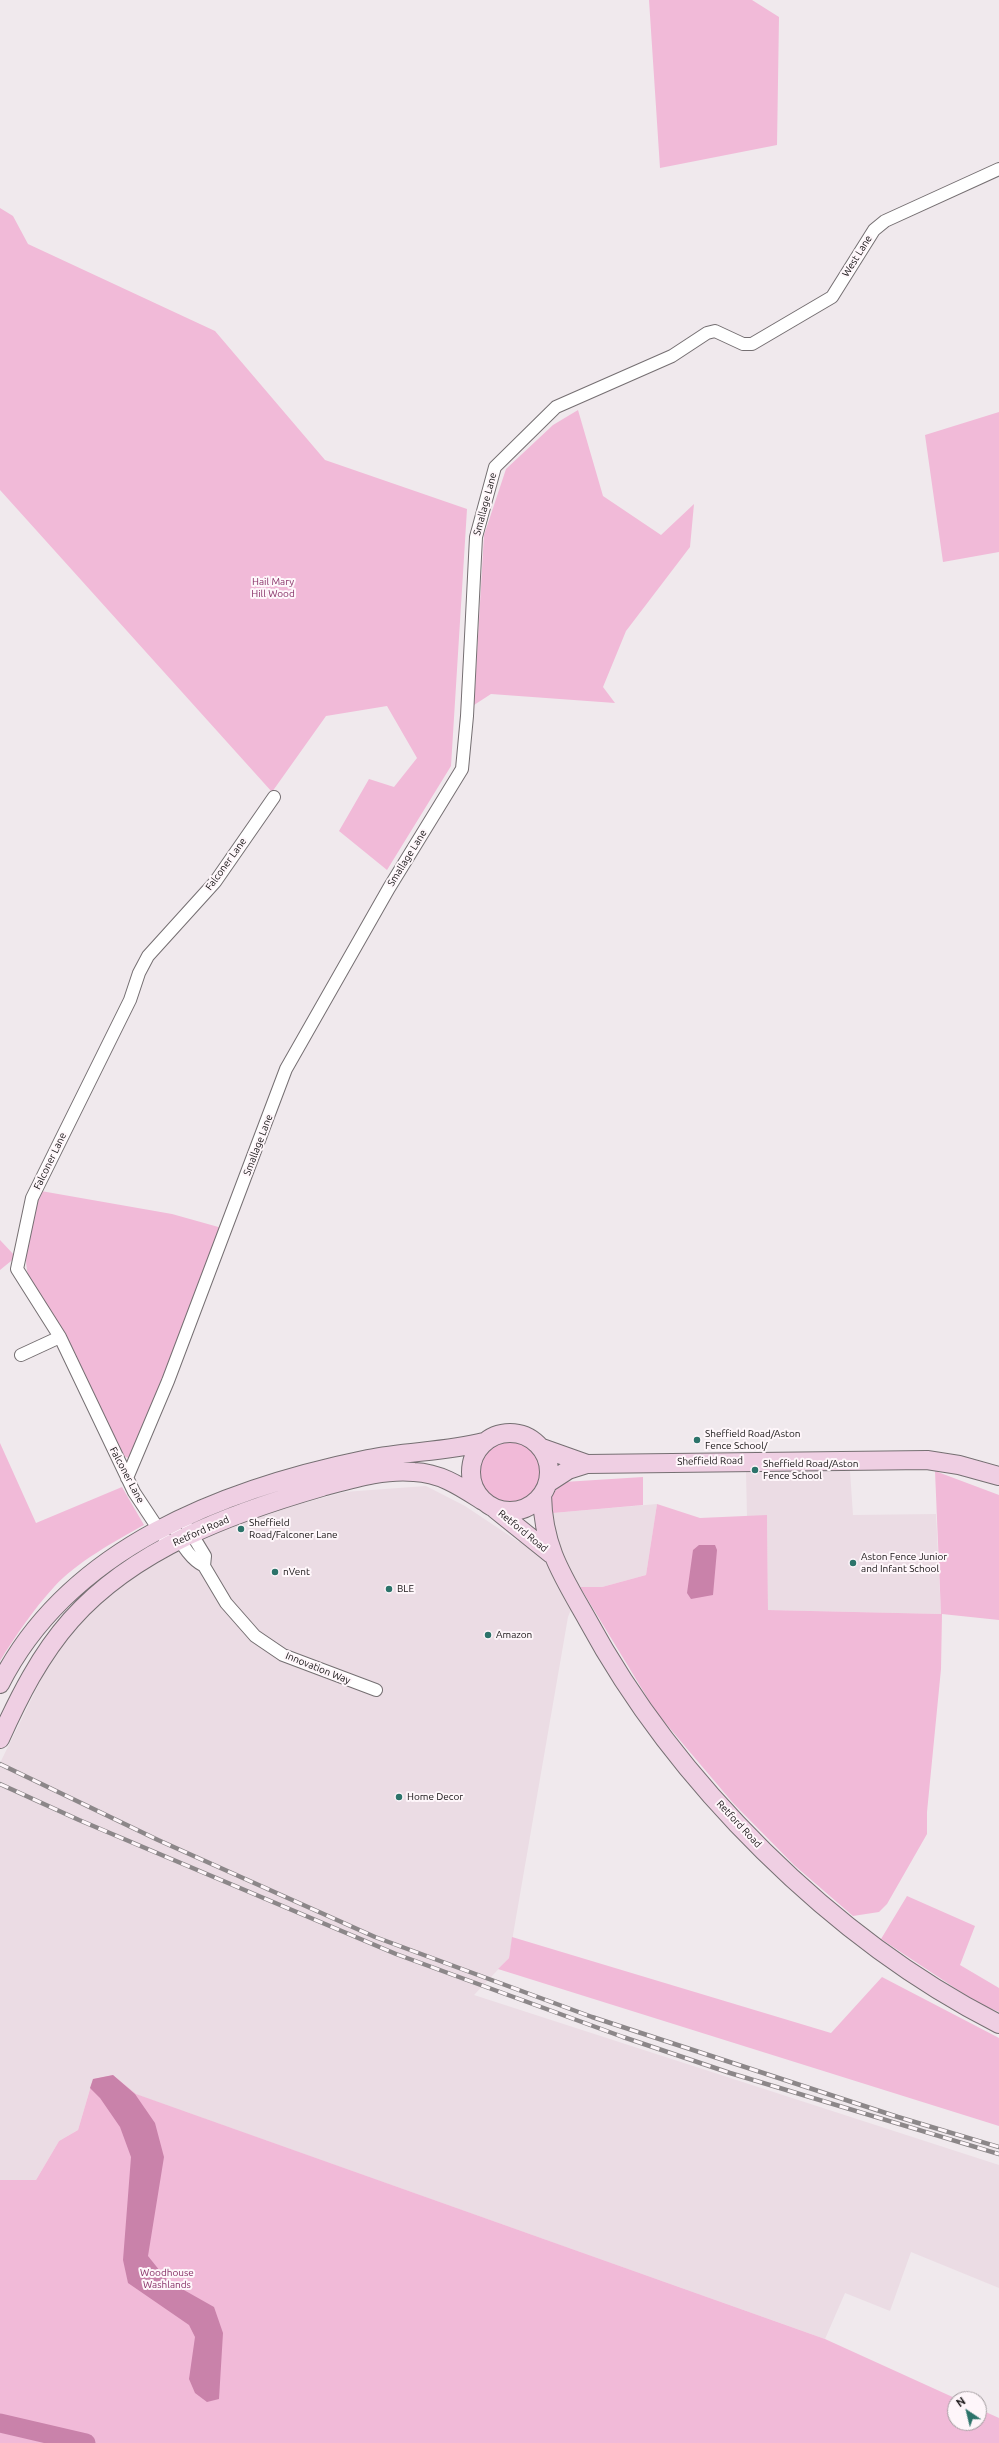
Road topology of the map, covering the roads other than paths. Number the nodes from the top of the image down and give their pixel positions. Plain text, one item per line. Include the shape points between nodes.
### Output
1 (999, 169) edge
2 (724, 334) joint
3 (274, 797) dead end
4 (60, 1337) junction
5 (22, 1355) dead end
6 (484, 1442) junction
7 (542, 1448) junction
8 (587, 1464) junction
9 (999, 1476) edge
10 (127, 1478) junction
11 (545, 1489) junction
12 (489, 1504) junction
13 (177, 1521) junction
14 (160, 1530) junction
15 (180, 1539) junction
16 (551, 1554) junction
17 (0, 1684) edge
18 (376, 1690) dead end
19 (1, 1738) edge
20 (999, 2024) edge

1 - 2 street, West Lane via 885,221 874,230 832,297 752,344 743,344
2 - 10 street, Smallage Lane via 707,333 672,356 556,407 495,467 476,537 462,769 386,893 286,1069 168,1381
3 - 4 street, Falconer Lane via 215,882 148,956 130,1000 32,1198 17,1273
4 - 5 street
4 - 10 street, Falconer Lane
6 - 7 main road via 503,1433 514,1432 534,1440
6 - 12 main road via 472,1460 471,1471 474,1487
6 - 13 main road, Retford Road via 398,1454 323,1469 268,1485
7 - 8 main road, Sheffield Road
7 - 11 main road via 548,1458 550,1471
8 - 9 main road, Sheffield Road via 927,1460 959,1465
8 - 11 main road, Sheffield Road via 568,1470
10 - 14 street, Falconer Lane
11 - 12 main road via 526,1508 515,1511
11 - 16 main road, Retford Road via 542,1518
12 - 15 main road, Retford Road via 439,1475 389,1472 291,1496
12 - 16 main road, Retford Road
13 - 14 main road, Retford Road
13 - 15 street, Innovation Way
14 - 15 street, Falconer Lane
14 - 17 main road, Retford Road via 125,1549 62,1599 28,1639
15 - 18 street, Innovation Way via 205,1556 204,1566 226,1603 255,1636 283,1655
15 - 19 main road, Retford Road via 123,1574 72,1620 33,1673
16 - 20 main road, Retford Road via 599,1642 642,1706 688,1768 775,1863 868,1943 964,2007

